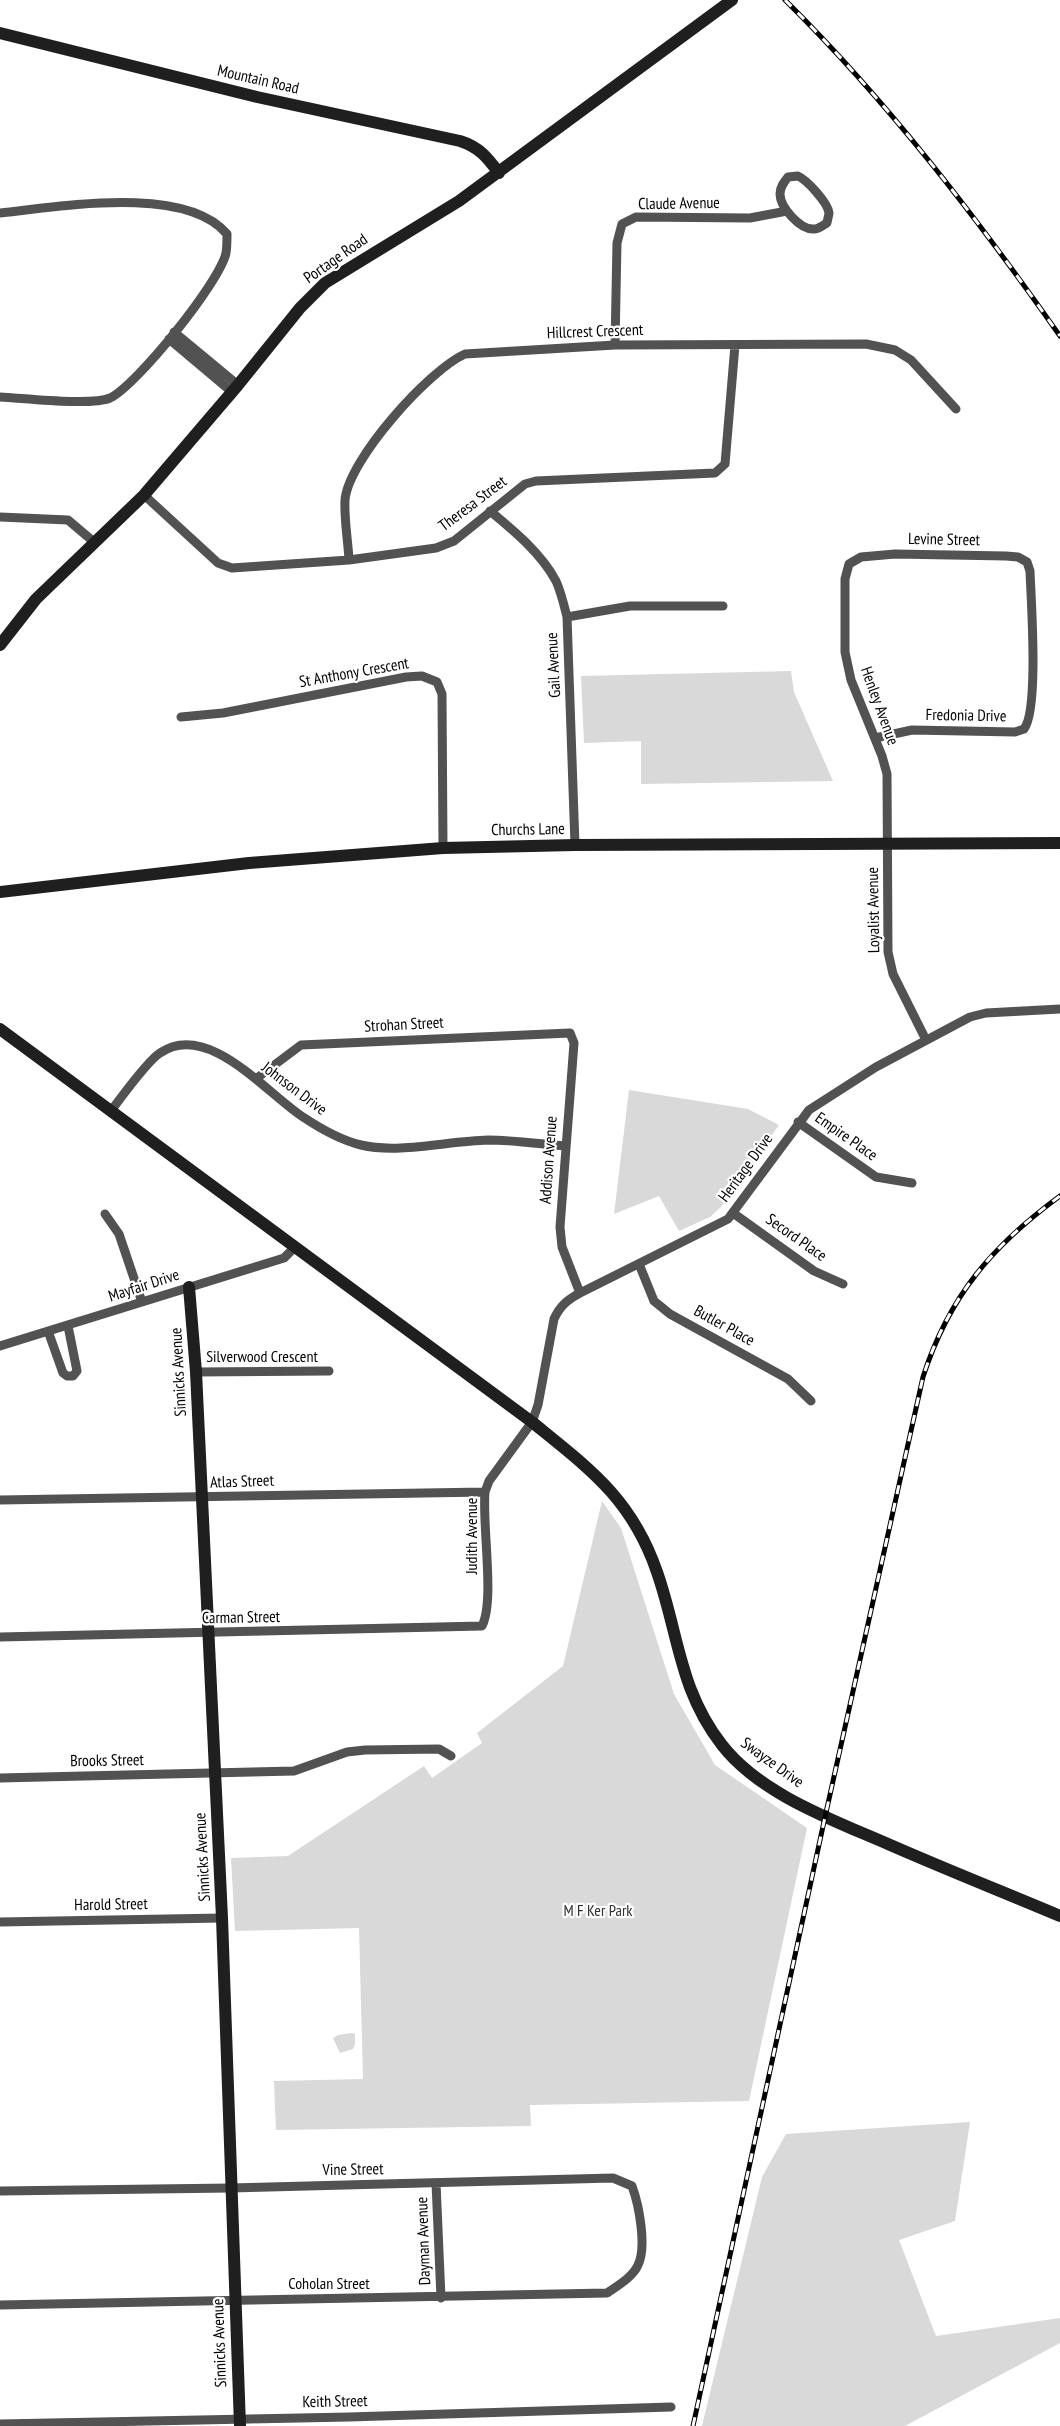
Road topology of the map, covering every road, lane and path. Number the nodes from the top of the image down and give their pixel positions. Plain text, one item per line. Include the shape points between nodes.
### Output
1 (732, 0) edge
2 (0, 33) edge
3 (499, 173) junction
4 (787, 211) junction
5 (0, 213) edge
6 (172, 336) junction
7 (615, 345) junction
8 (735, 345) junction
9 (235, 389) junction
10 (0, 397) edge
11 (956, 409) dead end
12 (144, 495) junction
13 (490, 511) junction
14 (0, 517) edge
15 (94, 542) junction
16 (349, 560) junction
17 (845, 579) joint
18 (1030, 590) joint
19 (723, 606) dead end
20 (567, 617) junction
21 (0, 645) edge
22 (181, 717) dead end
23 (875, 738) junction
24 (888, 843) junction
25 (1060, 843) edge
26 (575, 845) junction
27 (443, 848) junction
28 (0, 892) edge
29 (1060, 1009) edge
30 (0, 1029) edge
31 (564, 1032) joint
32 (926, 1040) junction
33 (257, 1078) junction
34 (110, 1112) junction
35 (798, 1122) junction
36 (565, 1146) junction
37 (912, 1183) dead end
38 (734, 1213) junction
39 (105, 1214) dead end
40 (294, 1248) junction
41 (639, 1264) junction
42 (843, 1284) dead end
43 (189, 1287) junction
44 (580, 1293) junction
45 (142, 1302) junction
46 (68, 1326) junction
47 (48, 1331) junction
48 (0, 1346) edge
49 (329, 1371) dead end
50 (196, 1372) junction
51 (811, 1401) dead end
52 (532, 1422) junction
53 (485, 1492) junction
54 (202, 1498) junction
55 (0, 1500) edge
56 (482, 1626) joint
57 (208, 1633) junction
58 (0, 1637) edge
59 (451, 1756) dead end
60 (215, 1773) junction
61 (0, 1778) edge
62 (1060, 1916) edge
63 (222, 1918) junction
64 (0, 1922) edge
65 (436, 2183) junction
66 (231, 2188) junction
67 (0, 2192) edge
68 (639, 2257) joint
69 (441, 2298) junction
70 (235, 2299) junction
71 (0, 2305) edge
72 (671, 2407) dead end
73 (240, 2422) edge
74 (0, 2424) edge

1 - 3 street, Portage Road
2 - 3 street, Mountain Road via 257,97 460,141 483,152
3 - 9 street, Portage Road via 325,283
4 - 4 street via 812,230 827,223 829,213 806,180 798,176 788,177 783,183 780,195
4 - 7 street, Claude Avenue via 750,218 636,218 622,224 617,243
5 - 6 street via 114,201 160,205 204,216 219,225 227,234 226,254 209,288
6 - 9 street
6 - 10 street via 111,397
7 - 8 street, Hillcrest Crescent
7 - 16 street, Hillcrest Crescent via 465,354 446,365 374,439 352,473 345,499
8 - 11 street, Hillcrest Crescent via 866,344 895,350 911,360
8 - 13 street, Theresa Street via 725,464 715,473 536,482 525,484
9 - 12 street, Portage Road
12 - 15 street, Portage Road
12 - 16 street, Theresa Street via 218,563 231,568
13 - 16 street, Theresa Street via 454,541 436,548
13 - 20 street, Gail Avenue via 528,545 556,581
14 - 15 street via 68,520
15 - 21 street, Portage Road via 36,599
17 - 18 street, Levine Street via 849,564 861,557 1006,556 1027,562
17 - 23 street, Henley Avenue via 845,652 851,680
18 - 23 street, Fredonia Drive via 1031,715 1024,729 912,730
19 - 20 street via 630,606
20 - 26 street, Gail Avenue
22 - 27 street, St Anthony Crescent via 223,713 406,677 422,676 437,682 442,694
23 - 24 street, Henley Avenue via 886,774
24 - 25 street, Churchs Lane
24 - 26 street, Churchs Lane
24 - 32 street, Loyalist Avenue via 888,952 893,974
26 - 27 street, Churchs Lane
27 - 28 street, Churchs Lane via 249,863
29 - 32 street, Heritage Drive via 986,1013
30 - 34 street, Swayze Drive
31 - 33 street, Strohan Street via 301,1045
31 - 36 street, Addison Avenue via 570,1033 574,1043
32 - 35 street, Heritage Drive via 828,1096
33 - 34 street, Johnson Drive via 208,1048 171,1047 158,1054
33 - 36 street, Johnson Drive via 302,1116 333,1135 362,1145 392,1147 489,1140
34 - 40 street, Swayze Drive
35 - 37 street, Empire Place via 876,1177
35 - 38 street, Heritage Drive
36 - 44 street, Addison Avenue via 560,1238
38 - 41 street, Heritage Drive
38 - 42 street, Secord Place via 814,1271
39 - 45 street via 120,1234
40 - 43 street, Mayfair Drive via 284,1258
40 - 52 street, Swayze Drive
41 - 44 street, Heritage Drive
41 - 51 street, Butler Place via 654,1301 670,1314 788,1379
43 - 45 street, Mayfair Drive
43 - 50 street, Sinnicks Avenue
44 - 52 street, Heritage Drive via 559,1308 554,1320
45 - 46 street, Mayfair Drive
46 - 47 street, Mayfair Drive
46 - 47 street via 77,1365 73,1376 63,1372
47 - 48 street, Mayfair Drive
49 - 50 street, Silverwood Crescent
50 - 54 street, Sinnicks Avenue
52 - 53 street, Judith Avenue
52 - 62 street, Swayze Drive via 614,1492 642,1537 654,1563 688,1686 707,1725 742,1765 776,1790 825,1817
53 - 54 street, Atlas Street
53 - 56 street, Judith Avenue via 487,1601
54 - 55 street, Atlas Street
54 - 57 street, Sinnicks Avenue
56 - 57 street, Carman Street
57 - 58 street, Carman Street
57 - 60 street, Sinnicks Avenue
59 - 60 street, Brooks Street via 440,1749 365,1750 294,1771
60 - 61 street, Brooks Street
60 - 63 street, Sinnicks Avenue
63 - 64 street, Harold Street
63 - 66 street, Sinnicks Avenue
65 - 66 street, Vine Street
65 - 68 street, Vine Street via 613,2178 632,2186 637,2200 642,2235
65 - 69 street, Dayman Avenue
66 - 67 street, Vine Street
66 - 70 street, Sinnicks Avenue
68 - 69 street, Coholan Street via 639,2265 624,2282 607,2293
69 - 70 street, Coholan Street
70 - 71 street, Coholan Street
70 - 73 street, Sinnicks Avenue
72 - 73 street, Keith Street
73 - 74 street, Keith Street

